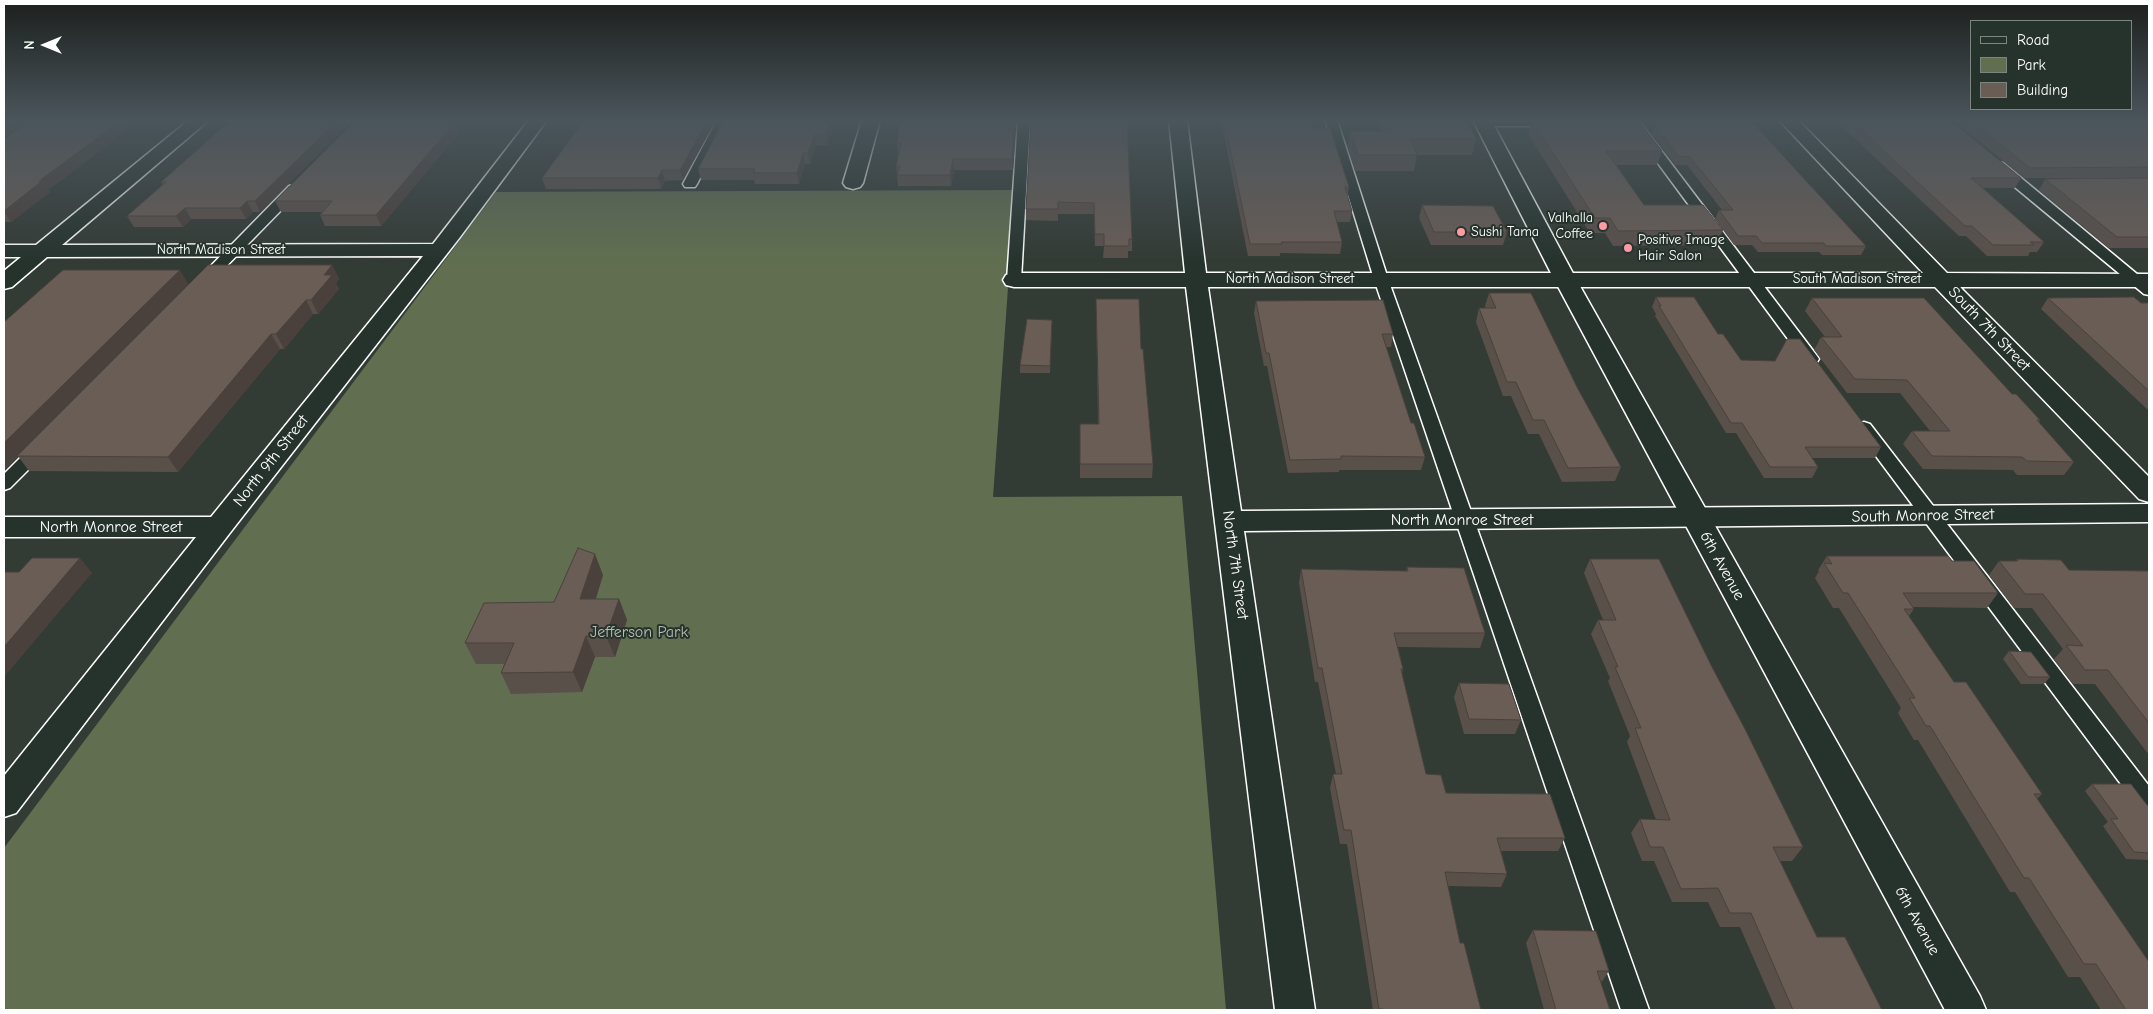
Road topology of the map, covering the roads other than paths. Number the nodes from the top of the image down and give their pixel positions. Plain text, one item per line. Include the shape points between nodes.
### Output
1 (143, 167) edge
2 (502, 167) edge
3 (699, 167) edge
4 (857, 167) edge
5 (1021, 167) edge
6 (1183, 167) edge
7 (1346, 167) edge
8 (1507, 167) edge
9 (1663, 167) edge
10 (1834, 167) edge
11 (2001, 167) edge
12 (308, 176) edge
13 (853, 183) dead end
14 (690, 184) dead end
15 (2021, 184) junction
16 (2040, 184) dead end
17 (438, 250) junction
18 (4, 251) edge
19 (42, 251) junction
20 (234, 251) junction
21 (1940, 278) junction
22 (1196, 279) junction
23 (1381, 279) junction
24 (1565, 279) junction
25 (1750, 279) junction
26 (1014, 280) joint
27 (4, 282) edge
28 (2145, 284) edge
29 (192, 293) edge
30 (1822, 374) edge
31 (1852, 413) edge
32 (53, 434) edge
33 (4, 484) edge
34 (2149, 493) edge
35 (2149, 513) edge
36 (1931, 516) junction
37 (1696, 518) junction
38 (1466, 520) junction
39 (1229, 521) junction
40 (4, 527) edge
41 (219, 527) junction
42 (4, 802) edge
43 (2149, 804) edge
44 (1296, 1010) edge
45 (1635, 1010) edge
46 (1966, 1010) edge

1 - 19 street
2 - 17 street, North 9th Street
3 - 14 lane
4 - 13 street
5 - 26 lane
6 - 22 street, North 7th Street
7 - 23 lane
8 - 24 street, 6th Avenue
9 - 25 lane
10 - 21 street, South 7th Street
11 - 15 lane
12 - 20 lane
15 - 16 lane
15 - 28 lane
17 - 20 street, North Madison Street
17 - 41 street, North 9th Street
18 - 19 street, North Madison Street
19 - 20 street, North Madison Street
19 - 27 street
20 - 29 lane
21 - 25 street, South Madison Street
21 - 28 street, South Madison Street
21 - 34 street, South 7th Street
22 - 23 street, North Madison Street
22 - 26 street, North Madison Street
22 - 39 street, North 7th Street
23 - 24 street, North Madison Street
23 - 38 lane
24 - 25 street, South Madison Street
24 - 37 street, 6th Avenue
25 - 30 lane
31 - 36 lane
32 - 33 lane
35 - 36 street, South Monroe Street
36 - 37 street, South Monroe Street
36 - 43 lane
37 - 38 street, North Monroe Street
37 - 46 street, 6th Avenue
38 - 39 street, North Monroe Street
38 - 45 lane
39 - 44 street, North 7th Street
40 - 41 street, North Monroe Street
41 - 42 street, North 9th Street

